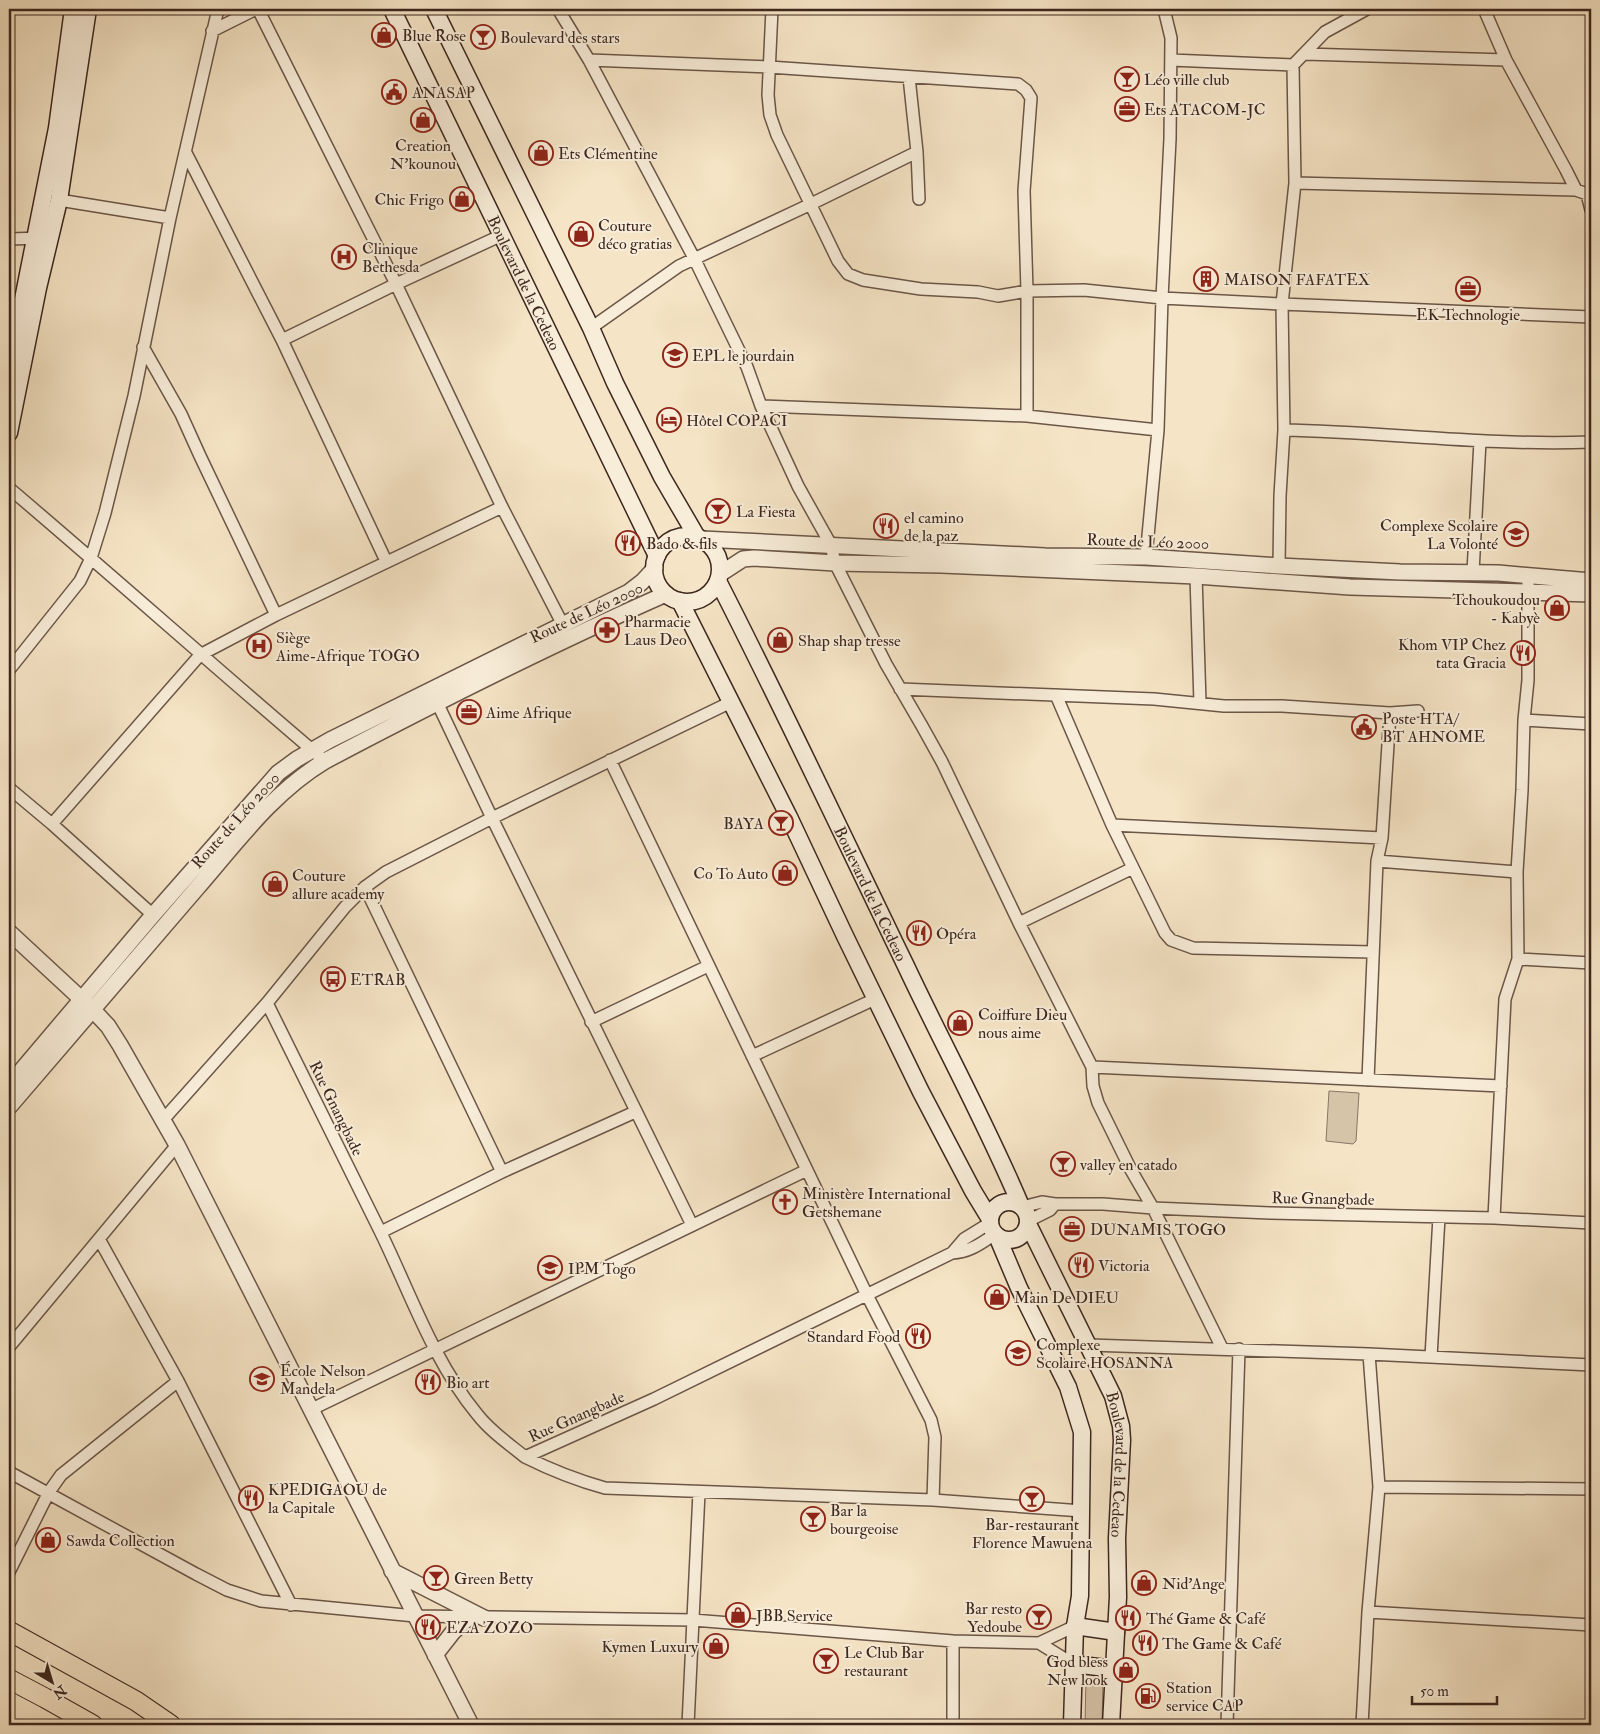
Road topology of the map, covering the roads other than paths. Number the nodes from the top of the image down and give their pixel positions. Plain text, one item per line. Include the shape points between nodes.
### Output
1 (73, 9) edge
2 (88, 9) edge
3 (218, 9) edge
4 (257, 9) edge
5 (392, 9) edge
6 (434, 9) edge
7 (558, 9) edge
8 (772, 9) edge
9 (1164, 9) edge
10 (1367, 9) edge
11 (1484, 9) edge
12 (212, 31) junction
13 (1305, 54) junction
14 (589, 60) junction
15 (1171, 60) junction
16 (1506, 60) junction
17 (1293, 65) junction
18 (769, 67) junction
19 (909, 77) junction
20 (917, 152) junction
21 (186, 153) junction
22 (1295, 183) junction
23 (1585, 192) edge
24 (919, 199) dead end
25 (59, 200) junction
26 (811, 204) junction
27 (1591, 210) edge
28 (170, 218) junction
29 (502, 235) junction
30 (43, 238) junction
31 (9, 239) edge
32 (694, 258) junction
33 (396, 284) junction
34 (1027, 292) junction
35 (1162, 298) junction
36 (1282, 304) junction
37 (1591, 318) edge
38 (590, 328) junction
39 (282, 340) junction
40 (143, 347) junction
41 (9, 370) edge
42 (760, 406) junction
43 (1027, 416) junction
44 (1158, 430) junction
45 (1284, 430) junction
46 (9, 434) edge
47 (1480, 441) junction
48 (1591, 442) edge
49 (9, 488) edge
50 (502, 507) junction
51 (699, 538) junction
52 (830, 545) junction
53 (1146, 557) junction
54 (91, 558) junction
55 (386, 561) junction
56 (656, 562) junction
57 (835, 563) junction
58 (1279, 566) junction
59 (1473, 572) junction
60 (1528, 575) junction
61 (1196, 576) junction
62 (719, 578) junction
63 (1591, 581) edge
64 (1527, 593) junction
65 (1591, 594) edge
66 (673, 598) junction
67 (276, 614) junction
68 (563, 625) junction
69 (200, 655) junction
70 (9, 670) edge
71 (900, 688) junction
72 (1056, 695) junction
73 (434, 696) junction
74 (731, 702) junction
75 (1200, 703) junction
76 (1418, 711) dead end
77 (1390, 713) junction
78 (1524, 720) junction
79 (1591, 724) edge
80 (312, 749) junction
81 (610, 760) junction
82 (325, 761) junction
83 (9, 788) edge
84 (492, 818) junction
85 (52, 824) junction
86 (1112, 826) junction
87 (1382, 838) junction
88 (1376, 861) junction
89 (1132, 868) junction
90 (1517, 872) junction
91 (365, 887) junction
92 (153, 915) junction
93 (1019, 923) junction
94 (9, 932) edge
95 (1373, 952) junction
96 (1518, 959) junction
97 (1591, 963) edge
98 (708, 966) junction
99 (876, 999) junction
100 (267, 1003) junction
101 (87, 1004) junction
102 (591, 1022) junction
103 (752, 1056) junction
104 (1092, 1067) junction
105 (1368, 1080) junction
106 (9, 1085) edge
107 (1500, 1086) junction
108 (9, 1107) edge
109 (636, 1112) junction
110 (163, 1120) junction
111 (177, 1145) junction
112 (807, 1170) junction
113 (502, 1172) junction
114 (1152, 1208) junction
115 (1025, 1214) junction
116 (1439, 1217) junction
117 (1494, 1218) junction
118 (1591, 1223) edge
119 (692, 1225) junction
120 (993, 1228) junction
121 (381, 1232) junction
122 (99, 1239) junction
123 (867, 1295) junction
124 (1089, 1345) junction
125 (9, 1347) edge
126 (1222, 1348) junction
127 (1239, 1349) junction
128 (435, 1350) junction
129 (1369, 1354) junction
130 (1431, 1357) junction
131 (1591, 1365) edge
132 (178, 1381) junction
133 (310, 1410) junction
134 (525, 1457) junction
135 (9, 1472) edge
136 (1379, 1487) junction
137 (1591, 1489) edge
138 (49, 1492) junction
139 (699, 1492) junction
140 (933, 1500) junction
141 (1082, 1511) junction
142 (392, 1571) junction
143 (9, 1572) edge
144 (290, 1605) junction
145 (1368, 1612) junction
146 (415, 1616) junction
147 (468, 1618) junction
148 (484, 1618) junction
149 (693, 1620) junction
150 (1591, 1625) edge
151 (1075, 1626) junction
152 (9, 1631) edge
153 (1116, 1632) junction
154 (953, 1641) junction
155 (1039, 1643) junction
156 (435, 1654) junction
157 (1073, 1664) junction
158 (1114, 1669) junction
159 (9, 1679) edge
160 (93, 1725) edge
161 (172, 1725) edge
162 (471, 1725) edge
163 (688, 1725) edge
164 (953, 1725) edge
165 (1072, 1725) edge
166 (1110, 1725) edge
167 (1227, 1725) edge
168 (1362, 1725) edge

1 - 30 main road
2 - 25 main road
3 - 12 street
4 - 12 street
4 - 33 street
5 - 29 main road, Boulevard de la Cedeao
6 - 38 main road
7 - 14 street
8 - 18 street
9 - 15 street
10 - 13 street via 1326,32
11 - 16 street
12 - 21 street
13 - 16 street
13 - 17 street
14 - 18 street
14 - 32 street
15 - 17 street
15 - 35 street
16 - 23 street via 1566,170
17 - 22 street
18 - 19 street
18 - 26 street via 770,115
19 - 20 street
19 - 34 street via 1018,84 1031,98 1024,191
20 - 24 street
20 - 26 street
21 - 28 street
21 - 39 street
22 - 23 street
22 - 36 street
23 - 27 street
25 - 28 street
25 - 30 main road
26 - 32 street
26 - 34 street via 838,261 848,274 863,280 920,289 998,296
28 - 40 street
29 - 33 street
29 - 56 main road, Boulevard de la Cedeao
30 - 31 street
30 - 41 main road
30 - 46 main road via 38,288
32 - 38 street via 664,275
32 - 42 street via 747,367
33 - 39 street
33 - 50 street
34 - 35 street via 1084,290
34 - 43 street
35 - 36 street
35 - 44 street
36 - 37 street
36 - 45 street
38 - 51 main road via 662,477
39 - 55 street
40 - 54 street via 107,506
40 - 67 street via 181,414
42 - 43 street
42 - 52 street
43 - 44 street
44 - 53 street
45 - 47 street
45 - 58 street
47 - 48 street
47 - 59 street
49 - 54 street
50 - 55 street
50 - 68 street
51 - 52 street, Route de Léo 2000
51 - 56 main road via 678,537 669,542 662,548
51 - 62 main road via 711,545 717,554
52 - 53 street, Route de Léo 2000 via 1044,556
52 - 57 street
53 - 58 street, Route de Léo 2000
54 - 69 street
54 - 70 street via 80,581
55 - 67 street
56 - 66 main road via 656,578
56 - 68 street, Route de Léo 2000 via 642,582 629,592
57 - 61 street, Route de Léo 2000
57 - 62 street, Route de Léo 2000 via 754,558 743,560
57 - 71 street
58 - 59 street, Route de Léo 2000
59 - 60 street, Route de Léo 2000
60 - 63 street, Route de Léo 2000
60 - 64 street
61 - 64 street, Route de Léo 2000 via 1350,587
61 - 75 street
62 - 66 main road via 712,591 703,598 692,601
62 - 115 main road, Boulevard de la Cedeao
64 - 65 street, Route de Léo 2000
64 - 78 street via 1528,680
66 - 73 street, Route de Léo 2000 via 570,637
66 - 74 main road, Boulevard de la Cedeao
67 - 69 street
68 - 73 street, Route de Léo 2000
69 - 80 street
69 - 85 street
71 - 72 street
71 - 93 street via 942,762
72 - 75 street
72 - 86 street
73 - 80 street, Route de Léo 2000
73 - 82 street, Route de Léo 2000
73 - 84 street
74 - 81 street
74 - 99 main road, Boulevard de la Cedeao
75 - 77 street
76 - 77 street
77 - 87 street
78 - 79 street
78 - 90 street
80 - 82 street
80 - 92 street, Route de Léo 2000 via 278,773
81 - 84 street
81 - 98 street
82 - 101 street, Route de Léo 2000 via 289,785 271,803
83 - 85 street
84 - 91 street via 386,872
84 - 102 street
85 - 92 street
86 - 87 street
86 - 89 street
87 - 88 street
88 - 90 street
88 - 95 street
89 - 93 street
89 - 95 street via 1165,933 1171,940 1186,946
90 - 96 street
91 - 100 street
91 - 113 street
92 - 101 street, Route de Léo 2000
93 - 104 street
94 - 101 street
95 - 105 street
96 - 97 street
96 - 107 street via 1505,999
98 - 102 street
98 - 103 street
99 - 103 street
99 - 120 main road, Boulevard de la Cedeao
100 - 110 street
100 - 121 street, Rue Gnangbade
101 - 106 street, Route de Léo 2000
101 - 108 street, Route de Léo 2000
101 - 110 street via 108,1026
102 - 109 street
103 - 112 street
104 - 105 street
104 - 114 street via 1098,1103
105 - 107 street
107 - 117 street
109 - 113 street
109 - 119 street
110 - 111 street
111 - 122 street
111 - 133 street
112 - 119 street
112 - 123 street
113 - 121 street
114 - 115 street, Rue Gnangbade via 1055,1204 1050,1210
114 - 116 street, Rue Gnangbade
114 - 126 street
115 - 120 main road via 1026,1230 1016,1238 1003,1239
115 - 120 main road via 1015,1202 1002,1203 991,1212
115 - 124 main road, Boulevard de la Cedeao
116 - 117 street, Rue Gnangbade
116 - 130 street
117 - 118 street, Rue Gnangbade
119 - 128 street
120 - 123 street, Rue Gnangbade via 964,1239 952,1253
120 - 141 main road, Boulevard de la Cedeao via 1068,1387 1078,1416 1082,1432
121 - 128 street, Rue Gnangbade
122 - 125 street
122 - 132 street
123 - 134 street, Rue Gnangbade via 654,1399
123 - 140 street via 934,1428
124 - 126 street
124 - 153 main road, Boulevard de la Cedeao via 1113,1396 1121,1426
126 - 127 street
127 - 129 street
127 - 167 street
128 - 133 street
128 - 134 street, Rue Gnangbade via 478,1416
129 - 130 street
129 - 136 street
130 - 131 street
132 - 138 street via 61,1475
132 - 144 street
133 - 142 street
134 - 139 street via 556,1473 605,1488
135 - 138 street
136 - 137 street
136 - 145 street
138 - 143 street
138 - 144 street via 227,1590 260,1601
139 - 140 street
139 - 149 street
140 - 141 street
141 - 151 main road, Boulevard de la Cedeao via 1080,1596
142 - 146 street
142 - 148 street
144 - 146 street
145 - 150 street
145 - 168 street
146 - 147 street
146 - 156 street
147 - 148 street
147 - 156 street
148 - 149 street
149 - 154 street
149 - 163 street
151 - 153 main road
151 - 155 street
151 - 157 main road, Boulevard de la Cedeao
152 - 161 main road via 136,1701
153 - 158 main road, Boulevard de la Cedeao
154 - 155 street
154 - 164 street
155 - 157 street
156 - 162 street
157 - 158 main road
157 - 165 main road, Boulevard de la Cedeao
158 - 166 main road, Boulevard de la Cedeao
159 - 160 main road

